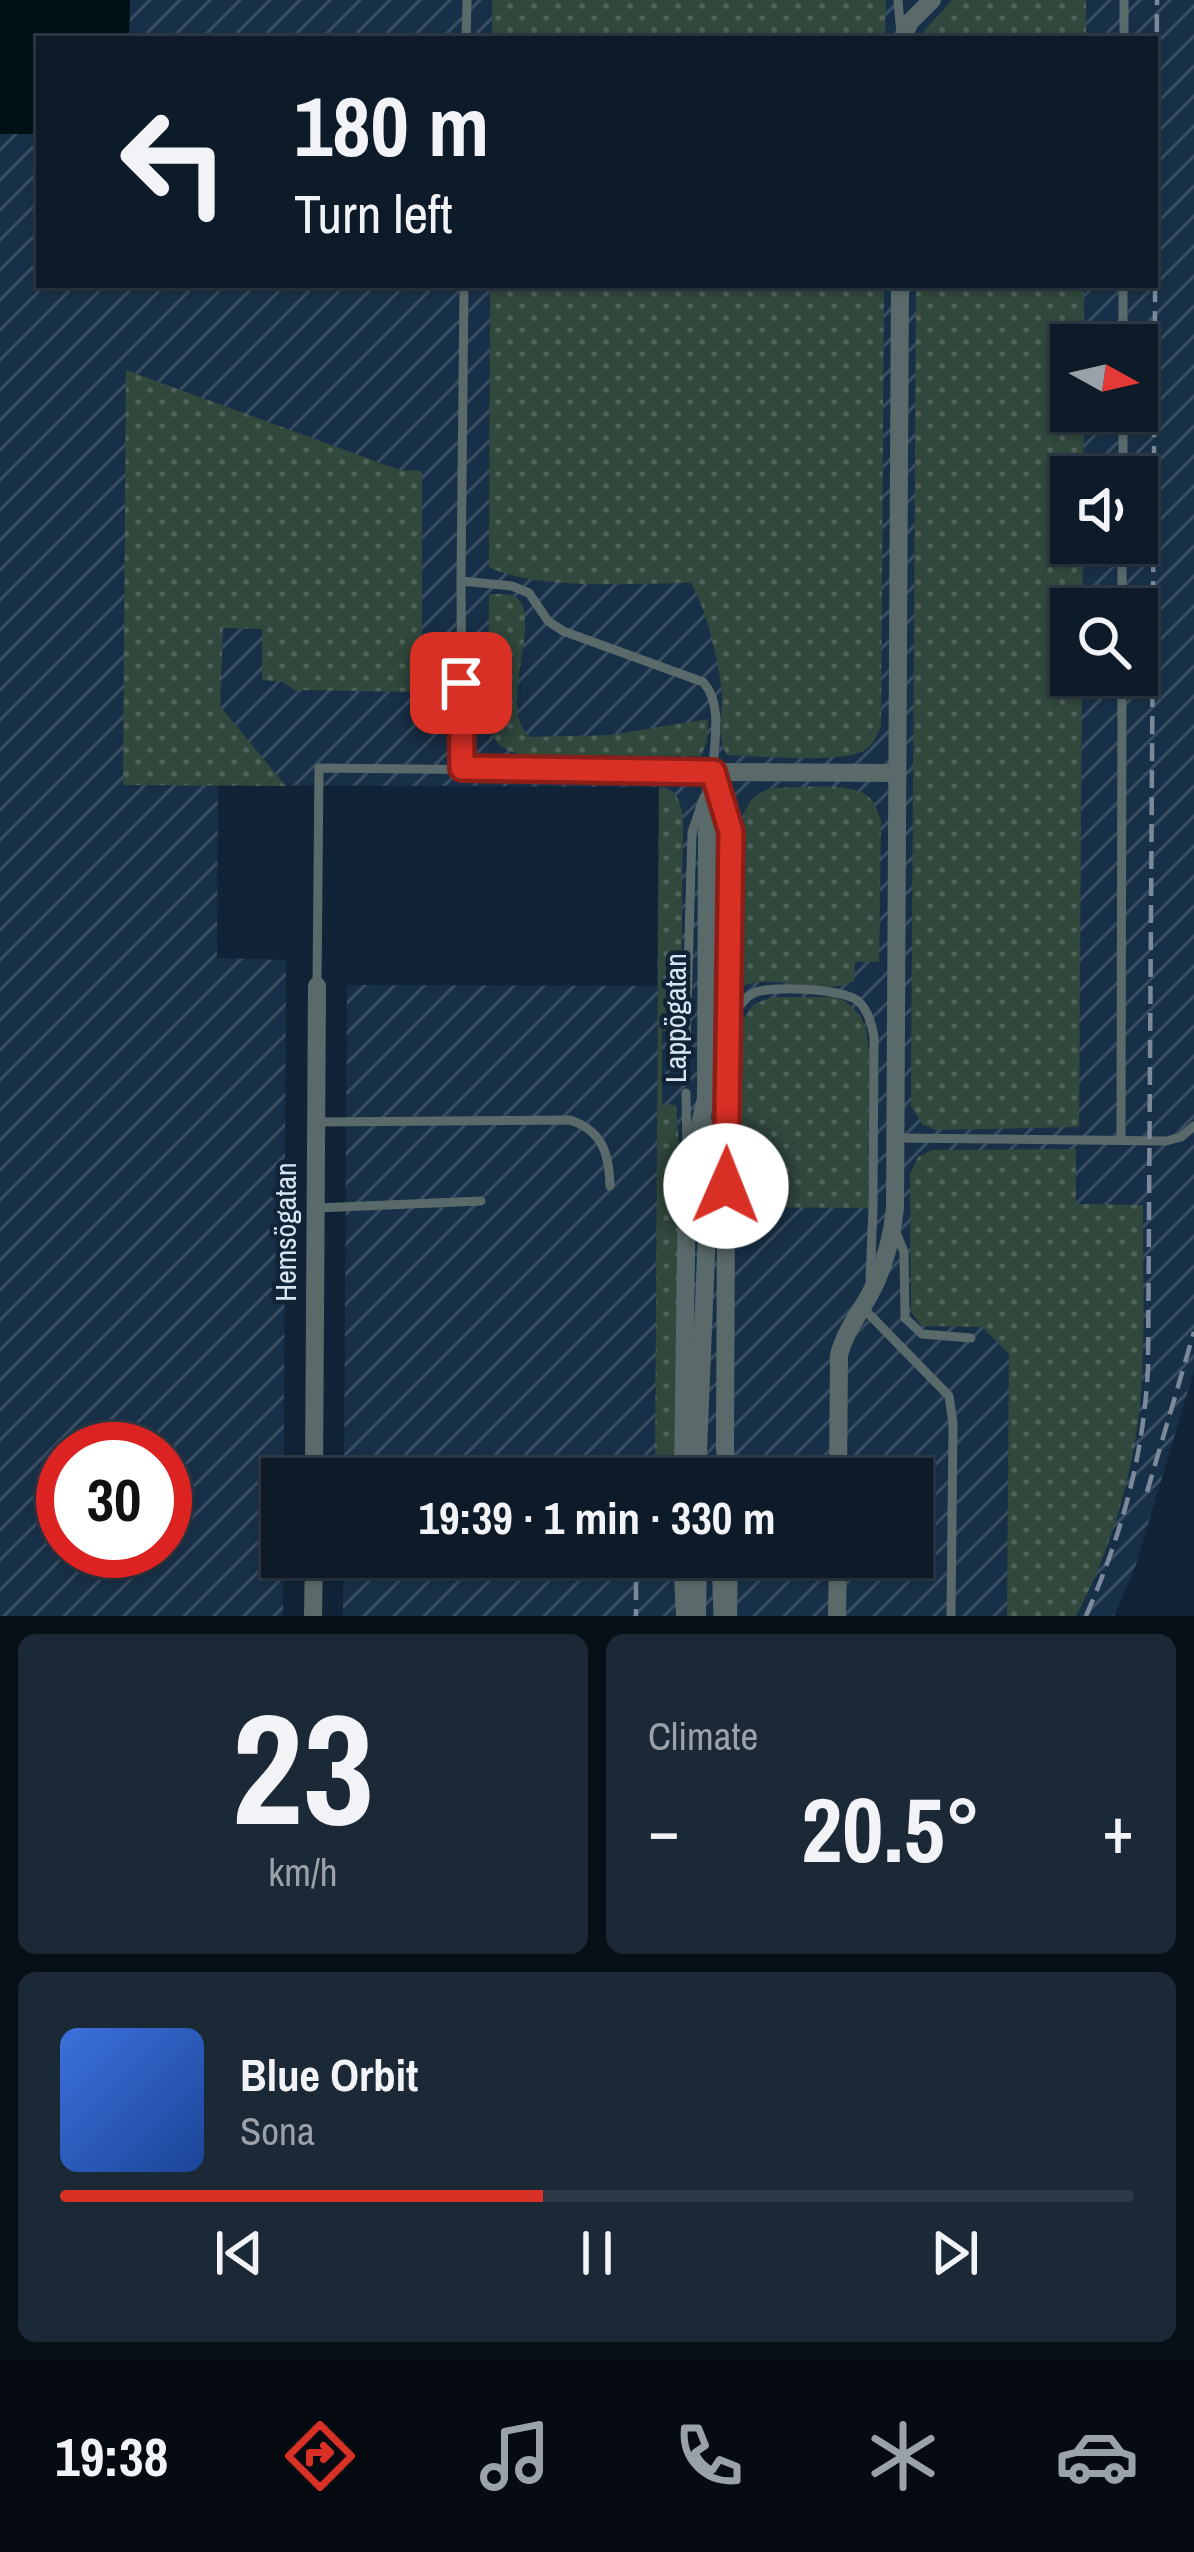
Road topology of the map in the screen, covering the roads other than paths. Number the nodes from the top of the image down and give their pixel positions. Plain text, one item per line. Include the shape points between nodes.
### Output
1 (467, 0) edge
2 (898, 0) edge
3 (932, 0) edge
4 (1124, 0) edge
5 (466, 36) edge
6 (902, 36) edge
7 (903, 36) edge
8 (1124, 36) edge
9 (464, 288) edge
10 (900, 288) edge
11 (1123, 288) edge
12 (1123, 324) edge
13 (461, 581) junction
14 (1122, 696) edge
15 (462, 768) junction
16 (713, 772) junction
17 (897, 773) junction
18 (317, 986) joint
19 (730, 1020) junction
20 (686, 1042) dead end
21 (696, 1096) junction
22 (316, 1122) junction
23 (1194, 1126) edge
24 (895, 1138) junction
25 (1121, 1140) junction
26 (610, 1186) dead end
27 (481, 1201) dead end
28 (317, 1208) junction
29 (893, 1226) junction
30 (866, 1302) junction
31 (971, 1338) dead end
32 (314, 1458) edge
33 (683, 1458) edge
34 (698, 1458) edge
35 (726, 1458) edge
36 (838, 1458) edge
37 (314, 1578) edge
38 (683, 1578) edge
39 (698, 1578) edge
40 (717, 1578) edge
41 (729, 1578) edge
42 (838, 1578) edge
43 (313, 1616) edge
44 (685, 1616) edge
45 (697, 1616) edge
46 (718, 1616) edge
47 (728, 1616) edge
48 (837, 1616) edge
49 (951, 1616) edge

1 - 5 lane
2 - 6 lane
3 - 7 street
4 - 8 lane
9 - 13 lane
10 - 17 street
11 - 12 lane
13 - 15 lane
13 - 16 lane via 529,593 563,631 703,682 715,710
14 - 25 lane
15 - 16 lane
15 - 18 lane via 319,768
16 - 17 street
16 - 19 street, Lappögatan via 731,832
16 - 20 lane via 692,832
16 - 21 street, Lappögatan
17 - 24 street
18 - 22 street, Hemsögatan
19 - 21 street, Lappögatan via 717,1186
19 - 30 lane via 748,996 773,989 844,994 869,1017 873,1208
21 - 33 street, Lappögatan via 687,1180
22 - 26 lane via 570,1120 597,1136
22 - 28 street, Hemsögatan
23 - 25 lane via 1172,1139
24 - 25 lane
24 - 29 street
27 - 28 lane
28 - 32 street, Hemsögatan
29 - 30 street
29 - 31 lane via 904,1252 905,1318 922,1334
30 - 36 street via 838,1355
30 - 49 lane via 949,1396
34 - 35 street via 717,1207
37 - 43 street
38 - 44 street
39 - 45 street
40 - 46 lane
41 - 47 street
42 - 48 street

